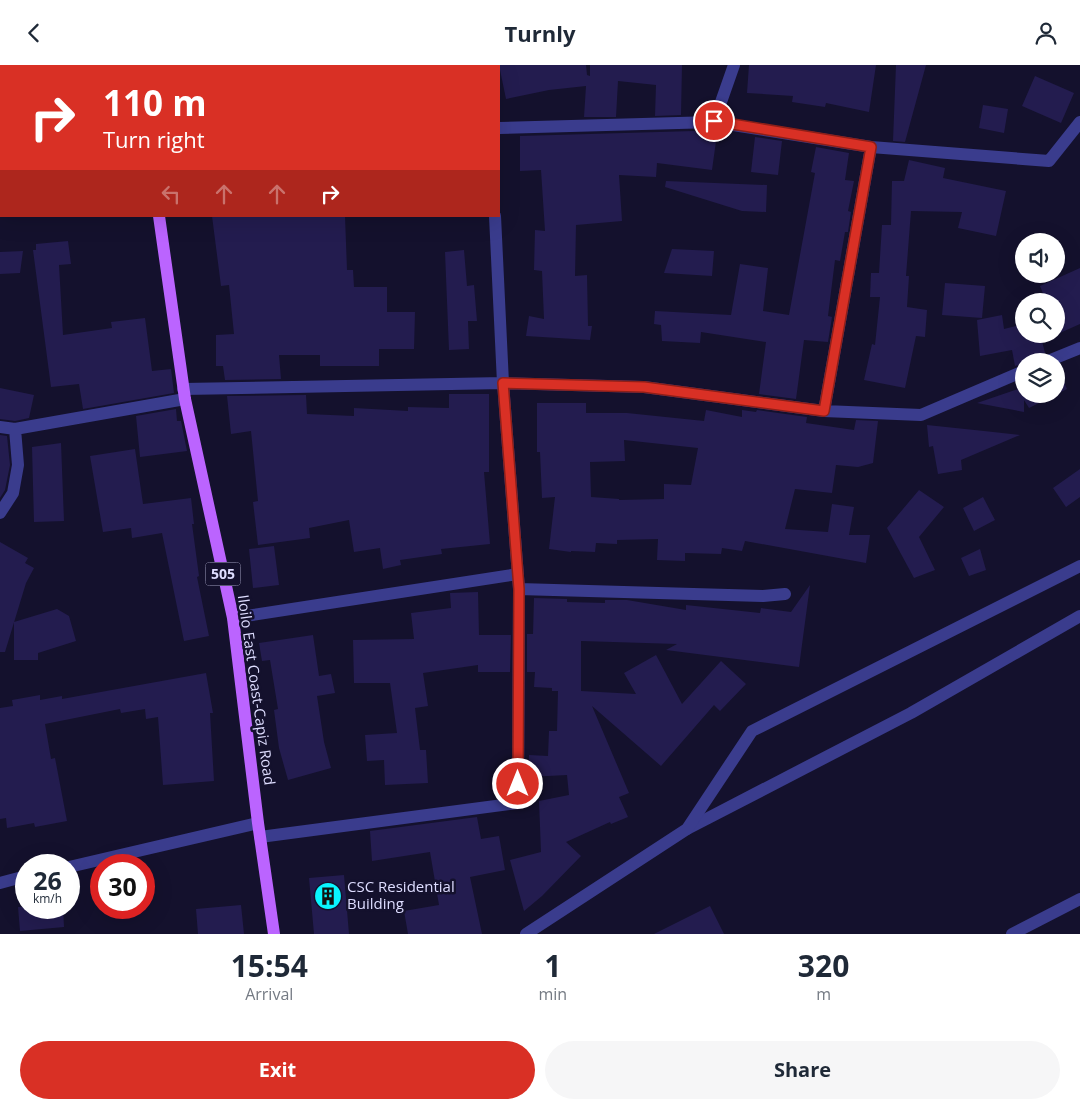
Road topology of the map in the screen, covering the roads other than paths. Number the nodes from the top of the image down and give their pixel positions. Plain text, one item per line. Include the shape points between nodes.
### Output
1 (734, 65) edge
2 (714, 121) junction
3 (1080, 122) edge
4 (500, 128) edge
5 (871, 147) junction
6 (159, 217) edge
7 (495, 217) edge
8 (1080, 348) edge
9 (1065, 354) edge
10 (1015, 375) edge
11 (503, 383) junction
12 (184, 394) junction
13 (824, 411) junction
14 (0, 427) edge
15 (16, 429) junction
16 (0, 513) edge
17 (1080, 566) edge
18 (518, 574) junction
19 (519, 589) junction
20 (785, 594) dead end
21 (1080, 616) edge
22 (232, 618) junction
23 (258, 823) junction
24 (688, 829) junction
25 (260, 837) junction
26 (80, 864) edge
27 (15, 879) edge
28 (0, 883) edge
29 (1080, 899) edge
30 (274, 934) edge
31 (526, 934) edge
32 (1012, 934) edge

1 - 2 street
2 - 4 street
2 - 5 street
3 - 5 street via 1050,161
5 - 13 street
6 - 12 main road, Iloilo East Coast-Capiz Road / 505
7 - 11 street
8 - 9 street
10 - 13 street via 921,415
11 - 12 street
11 - 13 street via 644,387
11 - 18 street
12 - 15 street
12 - 22 main road, Iloilo East Coast-Capiz Road / 505
14 - 15 street
15 - 16 street via 18,465 13,493
17 - 24 street via 752,731
18 - 19 street
18 - 22 street
19 - 20 street
19 - 25 street via 518,803
21 - 24 street via 911,713
22 - 23 main road, Iloilo East Coast-Capiz Road / 505
23 - 25 main road, Iloilo East Coast-Capiz Road / 505
23 - 26 street
24 - 31 street
25 - 30 main road, Iloilo East Coast-Capiz Road / 505
27 - 28 street
29 - 32 street

